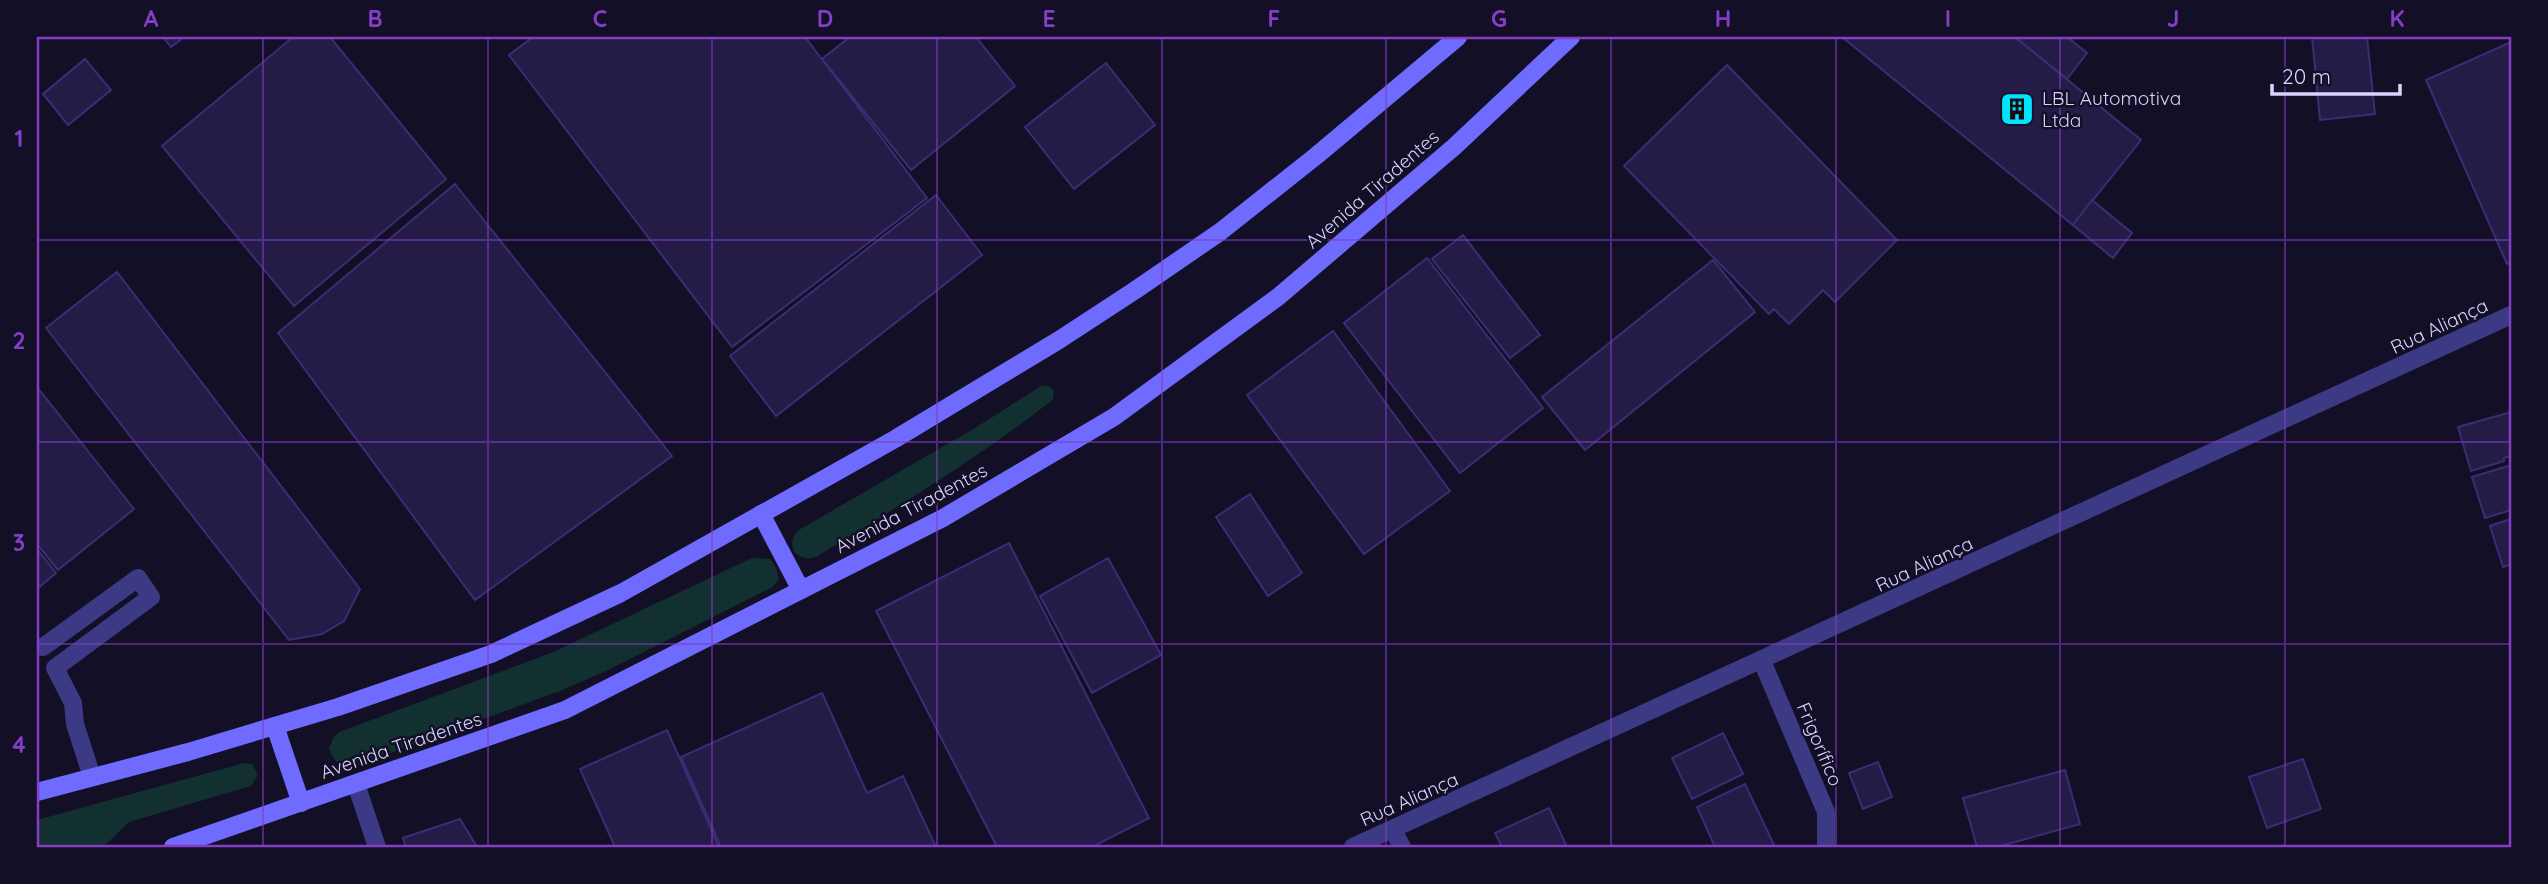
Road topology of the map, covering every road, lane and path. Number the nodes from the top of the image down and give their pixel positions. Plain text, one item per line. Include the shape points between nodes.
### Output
1 (1458, 37) edge
2 (1570, 37) edge
3 (2511, 315) edge
4 (761, 514) junction
5 (801, 590) junction
6 (43, 647) dead end
7 (1762, 661) junction
8 (275, 726) junction
9 (92, 777) junction
10 (356, 784) junction
11 (37, 792) edge
12 (301, 803) junction
13 (1393, 830) junction
14 (173, 847) edge
15 (377, 847) edge
16 (1353, 847) edge
17 (1402, 847) edge
18 (1825, 847) edge

1 - 4 main road via 1230,224 1145,284 1001,376
2 - 5 main road, Avenida Tiradentes via 1454,147 1278,297 1114,418 943,518
3 - 7 street, Rua Aliança
4 - 5 main road
4 - 8 main road via 621,593 491,654
5 - 10 main road, Avenida Tiradentes via 565,710
6 - 9 street via 138,578 151,597 55,668 73,703
7 - 13 street, Rua Aliança
7 - 18 street, Frigorífico via 1826,812
8 - 9 main road
8 - 12 main road
9 - 11 main road
10 - 12 main road, Avenida Tiradentes
10 - 15 street
12 - 14 main road, Avenida Tiradentes
13 - 16 street, Rua Aliança
13 - 17 street

